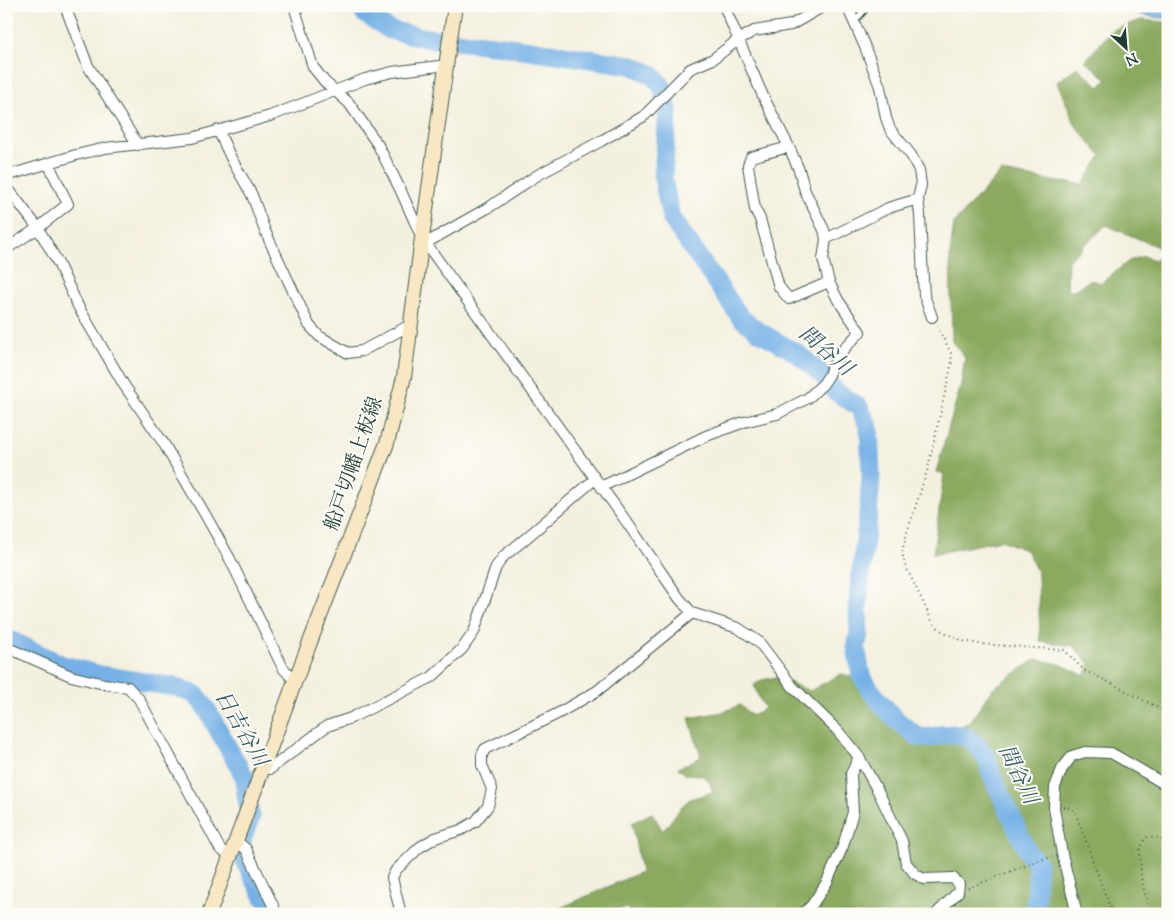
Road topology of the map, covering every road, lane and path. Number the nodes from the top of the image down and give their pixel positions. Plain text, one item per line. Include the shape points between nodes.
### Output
1 (65, 6) edge
2 (294, 6) edge
3 (456, 6) edge
4 (724, 6) edge
5 (824, 6) edge
6 (847, 6) edge
7 (868, 6) edge
8 (854, 22) junction
9 (738, 40) junction
10 (446, 66) junction
11 (334, 90) junction
12 (218, 130) junction
13 (138, 145) junction
14 (789, 147) junction
15 (48, 163) junction
16 (6, 176) edge
17 (6, 186) edge
18 (918, 199) junction
19 (38, 228) junction
20 (826, 239) junction
21 (424, 240) junction
22 (6, 249) edge
23 (829, 282) junction
24 (932, 317) joint
25 (412, 324) junction
26 (598, 483) junction
27 (692, 613) junction
28 (8, 649) edge
29 (295, 681) junction
30 (1168, 713) edge
31 (859, 757) junction
32 (263, 769) junction
33 (1168, 784) edge
34 (1054, 808) junction
35 (239, 844) junction
36 (1168, 847) edge
37 (1062, 854) junction
38 (231, 856) junction
39 (958, 892) junction
40 (209, 914) edge
41 (277, 914) edge
42 (401, 914) edge
43 (803, 914) edge
44 (936, 914) edge
45 (1077, 914) edge
46 (1114, 914) edge
47 (1150, 914) edge

1 - 13 street via 88,66
2 - 11 street via 313,67
3 - 10 main road, 船戸切幡上板線
4 - 9 street
5 - 9 street via 791,25 754,31
6 - 8 street
7 - 8 lane
8 - 18 street via 880,87 890,129 919,170 921,185
9 - 14 street
9 - 21 street via 713,59 690,69 644,116 536,176 491,206
10 - 11 street via 392,72
10 - 21 main road, 船戸切幡上板線
11 - 12 street via 270,116
11 - 21 street via 349,104 378,145
12 - 13 street via 192,138
12 - 25 street via 252,195 265,231 309,325 319,336 348,354 362,351
13 - 15 street via 105,148
14 - 20 street
14 - 23 street via 751,157 748,165 755,209 779,287 789,299
15 - 16 street
15 - 19 street via 68,204
17 - 19 street
18 - 20 street via 888,208
18 - 24 street via 924,296
19 - 22 street
19 - 29 street via 79,308 206,516 284,668
20 - 23 street via 823,259
21 - 25 main road, 船戸切幡上板線
21 - 26 street
23 - 26 street via 860,332 842,351 823,384 808,398 777,414 706,436
24 - 30 path via 951,353 952,362 928,468 902,552 932,621 940,630 963,641 1064,650 1085,671
25 - 29 main road, 船戸切幡上板線 via 404,377 387,442
26 - 27 street
26 - 32 street via 504,556 496,568 474,632 432,677 351,718 327,726 270,768
27 - 31 street via 738,628 759,642 793,686
27 - 42 street via 597,690 557,714 485,749 482,765 492,789 488,806 476,821 461,830 434,838 396,870 392,878
28 - 38 street via 71,676 128,687 139,699 220,849
29 - 32 main road, 船戸切幡上板線
31 - 39 street via 902,841 906,862 915,874 924,879 953,878 959,884
31 - 43 street via 850,774 853,812 843,846 826,882
32 - 35 main road, 船戸切幡上板線
33 - 34 street via 1111,753 1085,752 1072,756 1062,769
34 - 37 street
34 - 46 path via 1067,807 1075,811
35 - 38 main road, 船戸切幡上板線
35 - 41 street via 246,848
36 - 47 path via 1158,836 1146,837 1140,849 1141,877
37 - 39 path
37 - 45 street
38 - 40 main road, 船戸切幡上板線
39 - 44 street

